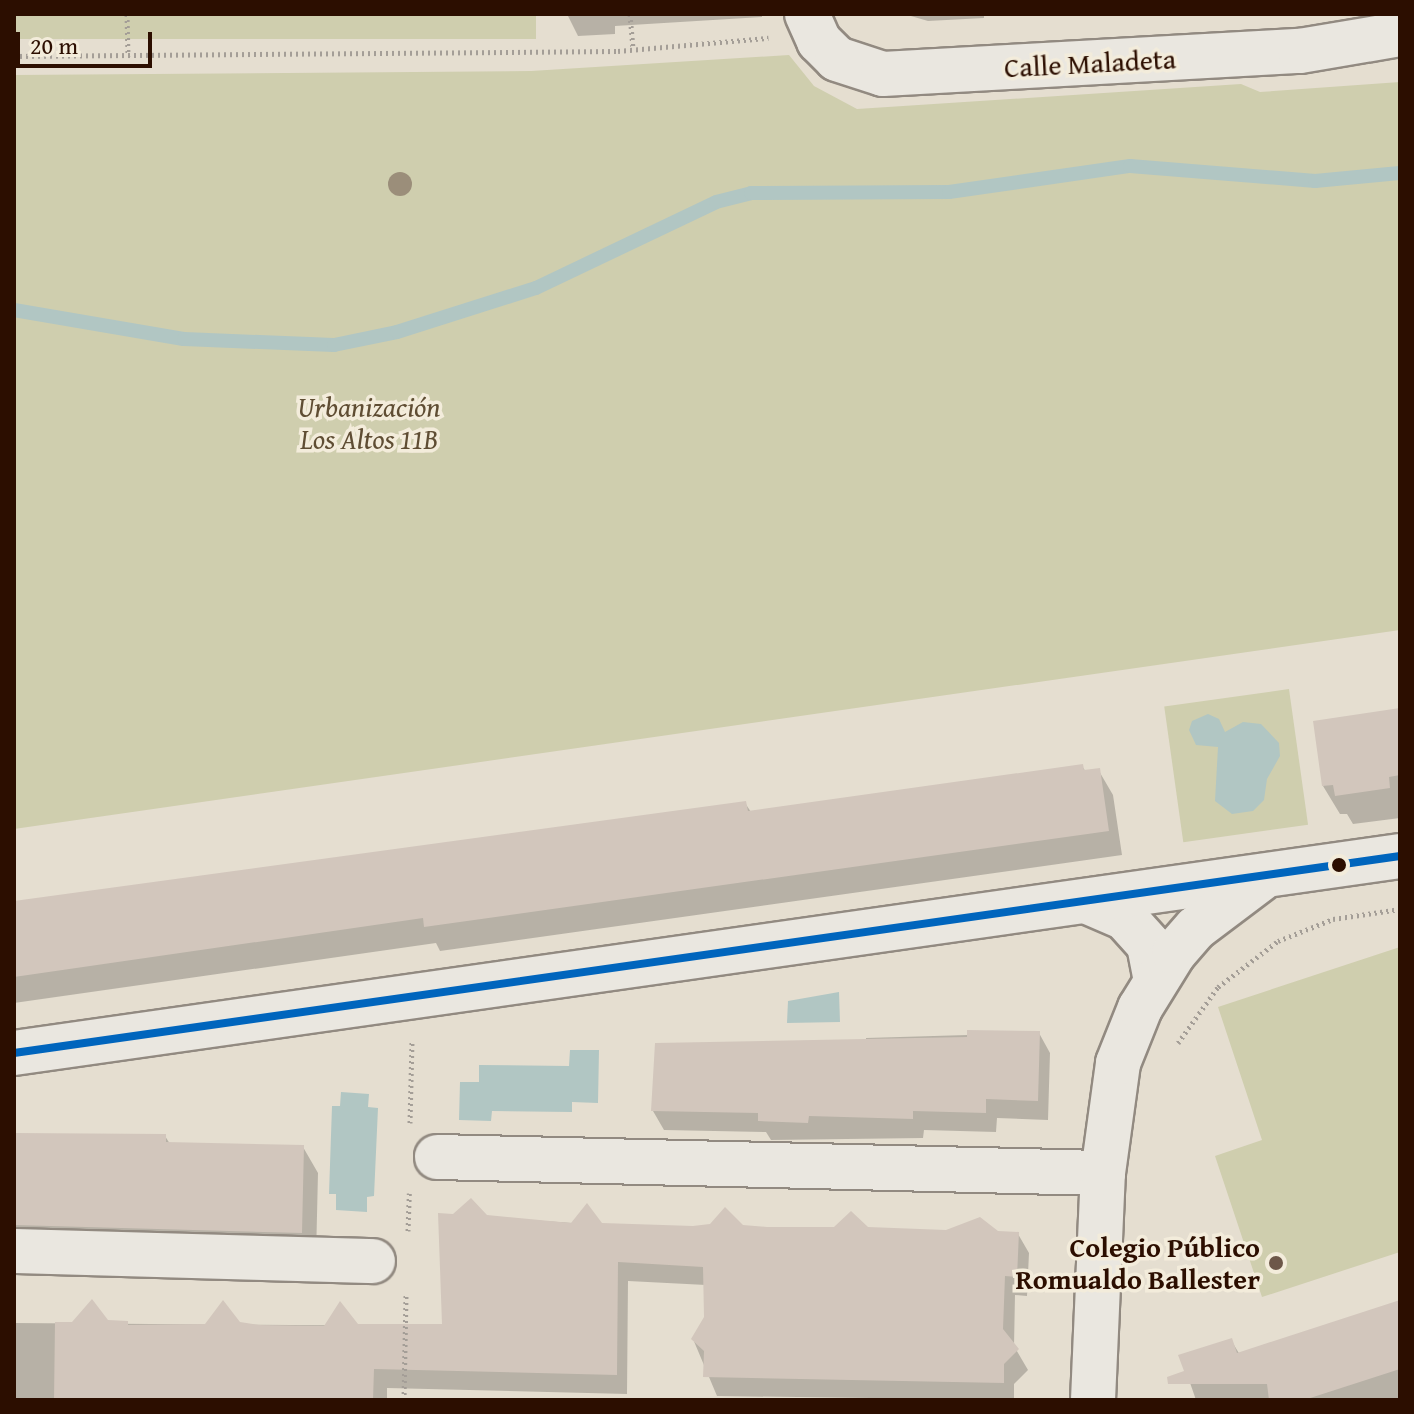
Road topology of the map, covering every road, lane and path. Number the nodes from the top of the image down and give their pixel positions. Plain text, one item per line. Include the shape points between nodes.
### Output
1 (127, 14) edge
2 (630, 14) edge
3 (794, 26) edge
4 (1400, 34) edge
5 (633, 49) junction
6 (14, 56) edge
7 (128, 56) junction
8 (1400, 856) edge
9 (1266, 875) junction
10 (1086, 901) junction
11 (1400, 909) edge
12 (1156, 980) junction
13 (412, 1041) dead end
14 (1175, 1051) dead end
15 (14, 1053) edge
16 (419, 1159) junction
17 (1103, 1173) junction
18 (14, 1251) edge
19 (396, 1261) junction
20 (404, 1400) edge
21 (1093, 1400) edge

1 - 7 path
2 - 5 path
3 - 4 street, Calle Maladeta via 837,59 883,74 1300,51
3 - 5 path
5 - 7 path
6 - 7 path
8 - 9 street
9 - 10 street
9 - 12 street via 1196,928
10 - 12 street via 1125,918 1149,945
10 - 15 street
11 - 14 path via 1333,919 1256,955 1218,987
12 - 17 street via 1118,1063
13 - 16 path
16 - 17 street
16 - 19 path
17 - 21 street
18 - 19 street
19 - 20 path

